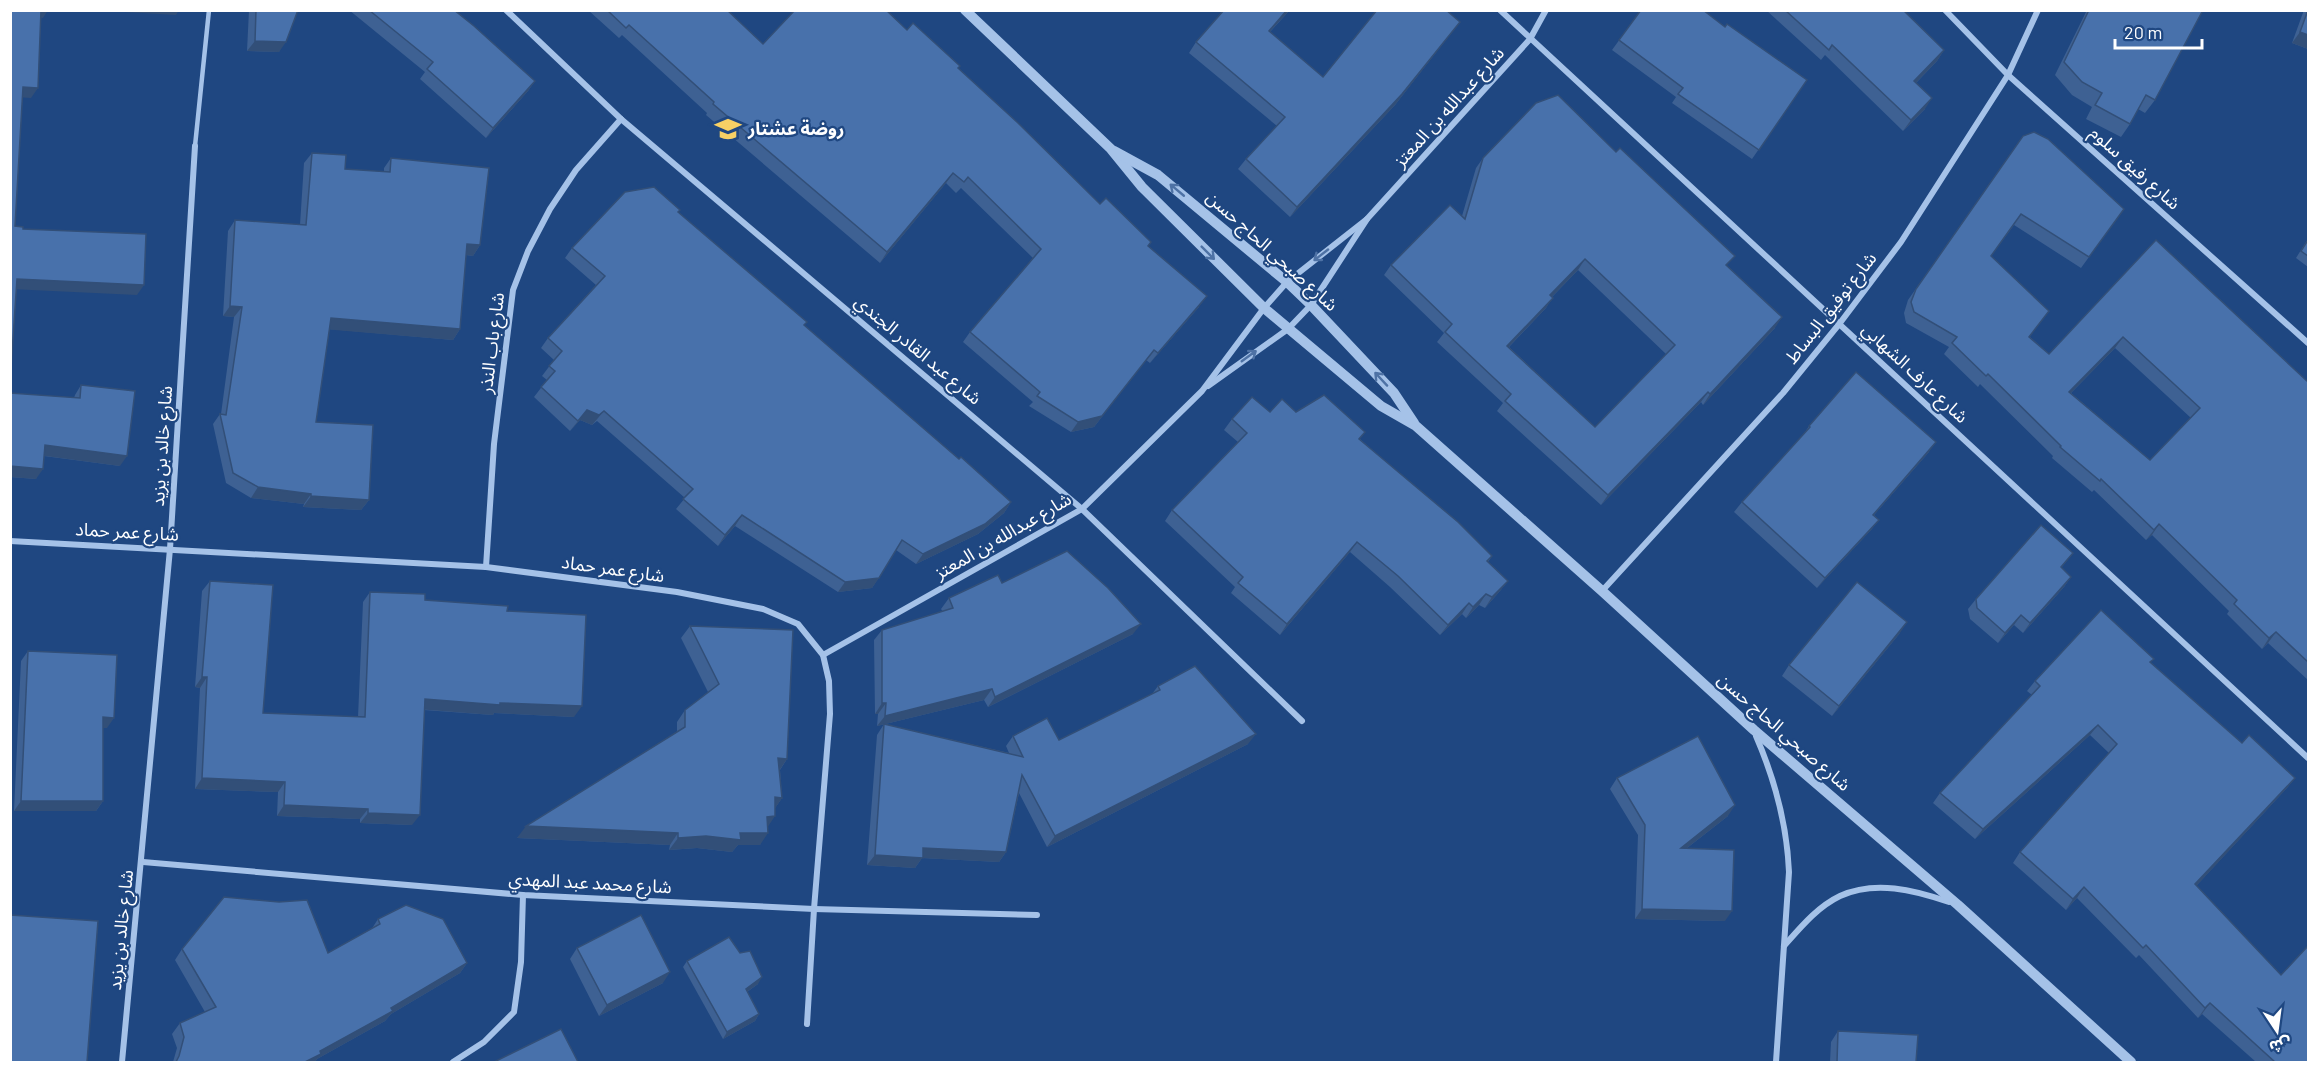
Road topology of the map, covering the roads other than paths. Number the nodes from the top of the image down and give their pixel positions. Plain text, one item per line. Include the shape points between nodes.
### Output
1 (209, 10) edge
2 (506, 10) edge
3 (965, 10) edge
4 (1500, 10) edge
5 (1546, 10) edge
6 (1945, 10) edge
7 (2038, 10) edge
8 (1530, 39) junction
9 (2008, 75) junction
10 (621, 119) junction
11 (195, 146) joint
12 (1111, 149) junction
13 (1367, 219) junction
14 (1287, 282) junction
15 (1311, 305) junction
16 (1263, 308) junction
17 (1840, 323) junction
18 (1288, 329) junction
19 (2308, 343) edge
20 (1202, 390) junction
21 (1416, 426) junction
22 (1082, 509) junction
23 (10, 541) edge
24 (170, 549) junction
25 (486, 567) junction
26 (1602, 591) junction
27 (823, 655) junction
28 (1302, 721) dead end
29 (1754, 730) junction
30 (2308, 758) edge
31 (143, 862) junction
32 (524, 895) junction
33 (1958, 904) junction
34 (814, 909) junction
35 (1036, 915) dead end
36 (1783, 946) junction
37 (807, 1023) dead end
38 (122, 1062) edge
39 (453, 1062) edge
40 (1776, 1062) edge
41 (2131, 1062) edge

1 - 11 lane, شارع خالد بن يزيد
2 - 10 street, شارع عبد القادر الجندي
3 - 12 street, شارع صبحي الحاج حسن
4 - 8 street, شارع عارف الشهابي
5 - 8 street, شارع عبدالله بن المعتز
6 - 9 street, شارع رفيق سلوم
7 - 9 street, شارع توفيق البساط
8 - 13 street, شارع عبدالله بن المعتز
8 - 17 street, شارع عارف الشهابي
9 - 17 street, شارع توفيق البساط via 1901,242
9 - 19 street, شارع رفيق سلوم
10 - 22 street, شارع عبد القادر الجندي
10 - 25 street, شارع باب النذر via 576,170 550,209 513,290 494,444
11 - 24 street, شارع خالد بن يزيد
14 -> 12 street, شارع صبحي الحاج حسن via 1158,175
12 -> 16 street, شارع صبحي الحاج حسن via 1142,187
13 -> 14 street, شارع عبدالله بن المعتز
13 - 15 street, شارع عبدالله بن المعتز
14 - 15 street, شارع صبحي الحاج حسن
14 - 16 street, شارع عبدالله بن المعتز
15 - 18 street, شارع عبدالله بن المعتز
21 -> 15 street, شارع صبحي الحاج حسن via 1394,393
16 - 18 street, شارع صبحي الحاج حسن
16 - 20 street, شارع عبدالله بن المعتز
17 - 26 street, شارع توفيق البساط via 1783,393
17 - 30 street, شارع عارف الشهابي
20 -> 18 street, شارع عبدالله بن المعتز
18 - 21 street, شارع صبحي الحاج حسن via 1382,406
20 - 22 street, شارع عبدالله بن المعتز
21 - 26 street, شارع صبحي الحاج حسن
22 - 27 street, شارع عبدالله بن المعتز
22 - 28 street, شارع عبد القادر الجندي
23 - 24 street, شارع عمر حماد
24 - 25 street, شارع عمر حماد
24 - 31 street, شارع خالد بن يزيد
25 - 27 street, شارع عمر حماد via 677,592 763,609 798,624
26 - 29 street, شارع صبحي الحاج حسن
27 - 34 street, شارع عمر حماد via 830,714
29 - 33 street, شارع صبحي الحاج حسن
29 - 36 street via 1778,795 1788,847
31 - 32 street, شارع محمد عبد المهدي
31 - 38 street, شارع خالد بن يزيد
32 - 34 street, شارع محمد عبد المهدي
32 - 39 street via 514,1012 484,1042
33 - 36 street via 1904,889 1851,893 1828,903
33 - 41 street, شارع صبحي الحاج حسن
34 - 35 street, شارع محمد عبد المهدي
34 - 37 street, شارع عمر حماد
36 - 40 street

